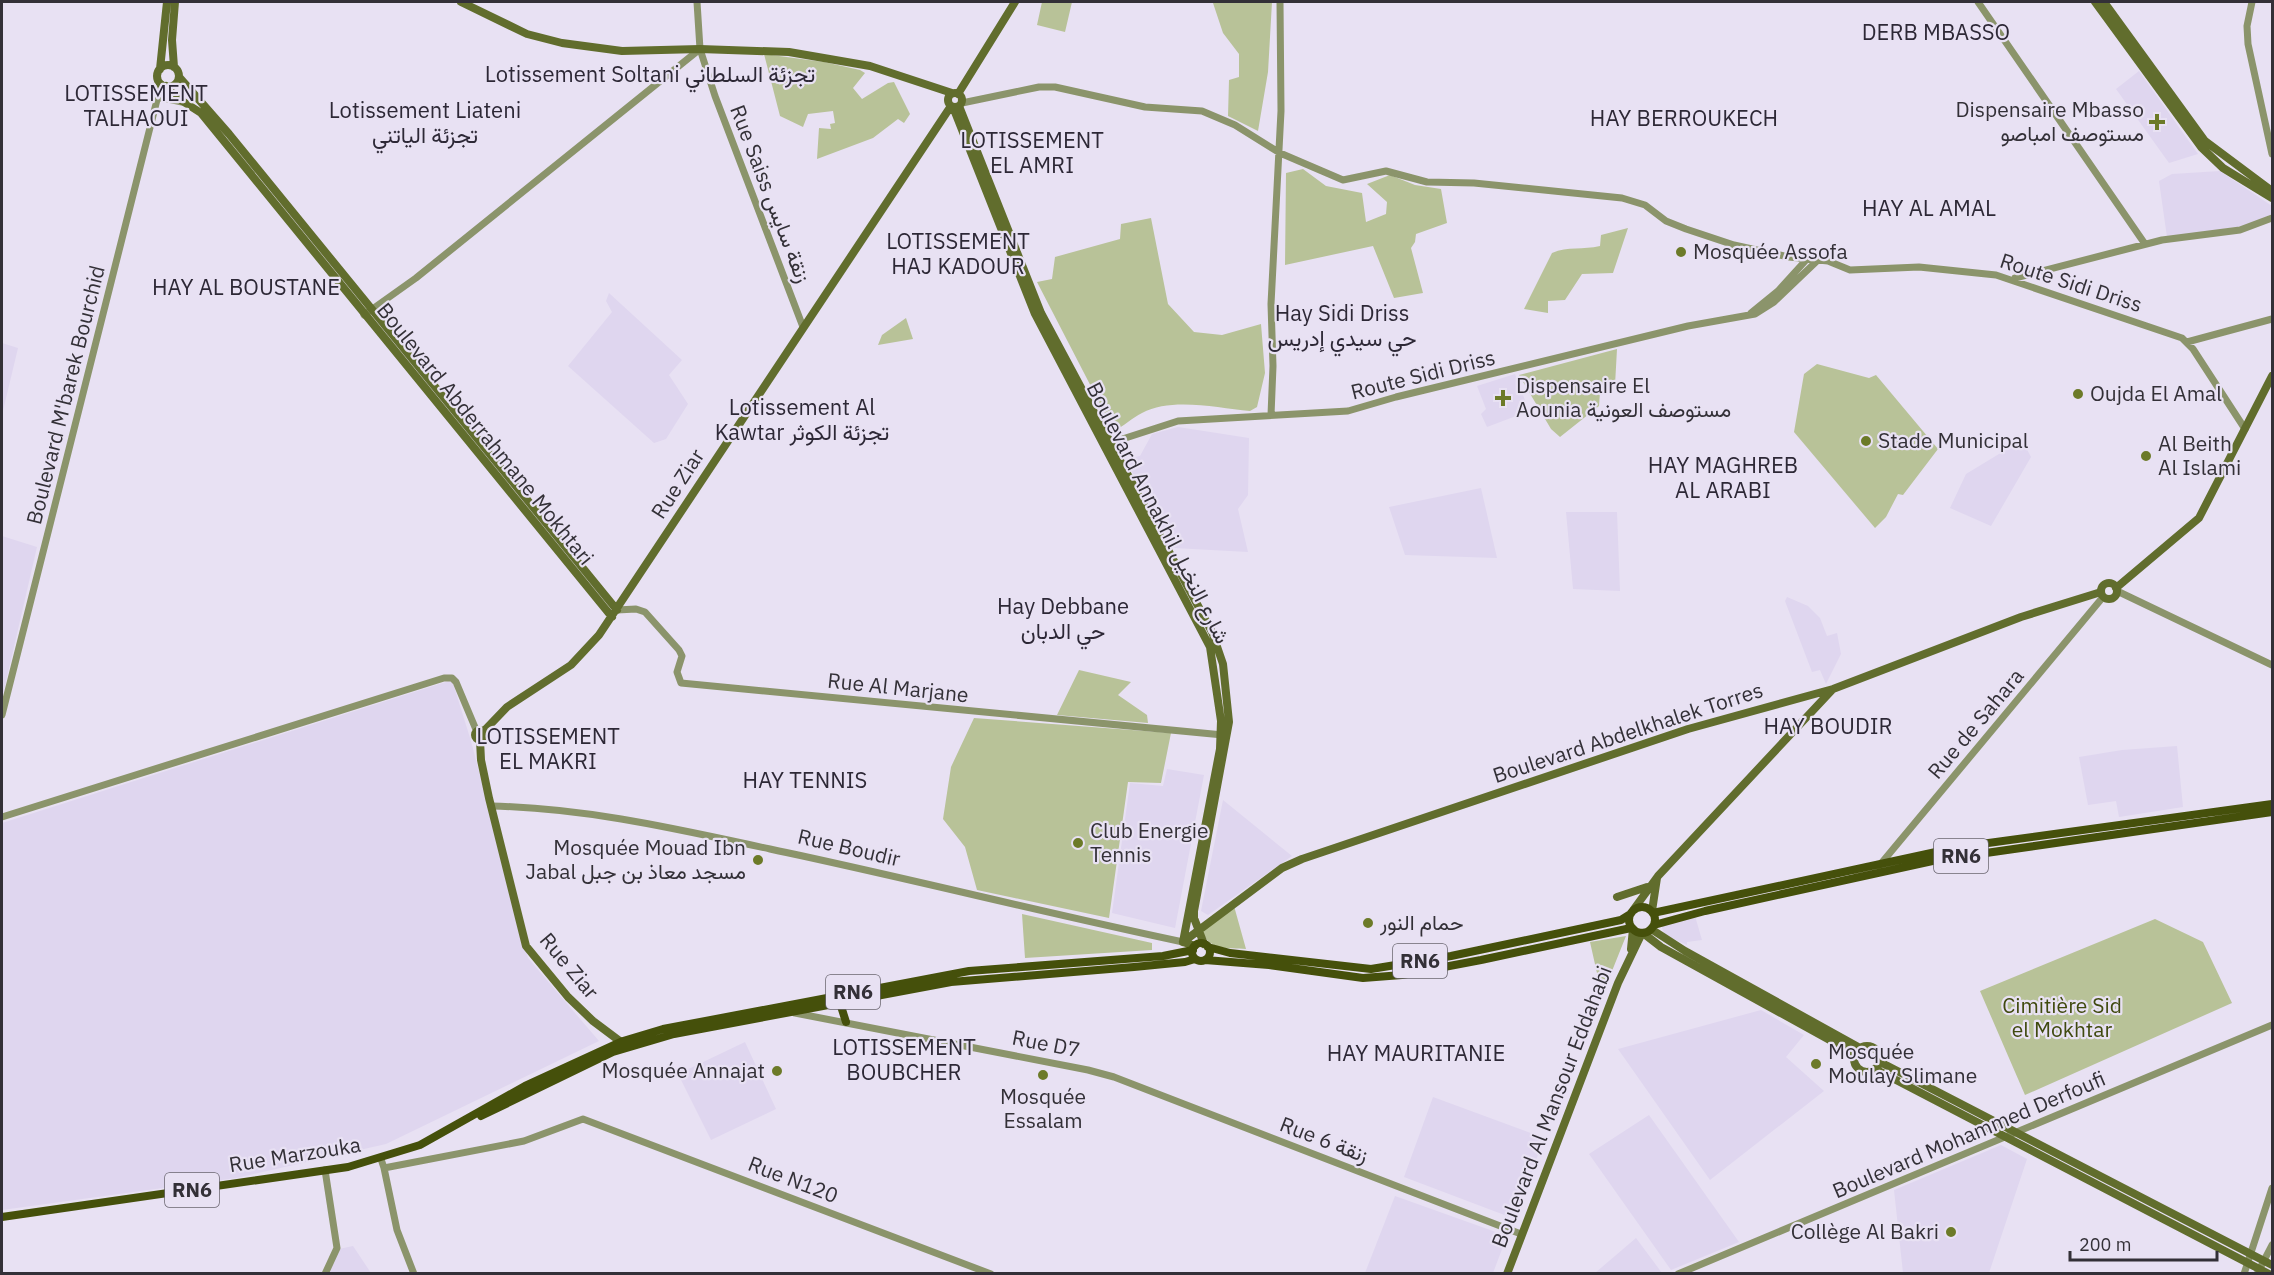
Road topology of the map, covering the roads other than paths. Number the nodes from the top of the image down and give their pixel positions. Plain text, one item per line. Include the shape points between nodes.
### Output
1 (167, 2) edge
2 (175, 2) edge
3 (461, 2) edge
4 (698, 2) edge
5 (1015, 2) edge
6 (1280, 2) edge
7 (1978, 2) edge
8 (2095, 2) edge
9 (2104, 2) edge
10 (2252, 2) edge
11 (169, 20) junction
12 (700, 49) junction
13 (174, 67) junction
14 (160, 69) junction
15 (179, 77) junction
16 (164, 85) junction
17 (158, 97) junction
18 (955, 101) junction
19 (185, 103) junction
20 (1280, 153) junction
21 (2272, 154) edge
22 (2272, 191) edge
23 (2272, 198) edge
24 (2272, 219) edge
25 (2145, 244) junction
26 (1791, 257) junction
27 (1807, 259) junction
28 (1818, 260) junction
29 (1795, 271) junction
30 (2012, 278) junction
31 (368, 313) junction
32 (1750, 315) junction
33 (2272, 319) edge
34 (803, 327) junction
35 (2187, 342) junction
36 (2272, 376) edge
37 (1271, 415) junction
38 (2245, 429) junction
39 (1111, 442) junction
40 (1103, 447) junction
41 (2116, 589) junction
42 (2102, 594) junction
43 (615, 613) junction
44 (2272, 665) edge
45 (1833, 689) junction
46 (2, 715) edge
47 (480, 732) junction
48 (1224, 735) junction
49 (2272, 804) edge
50 (491, 806) junction
51 (2272, 812) edge
52 (2, 817) edge
53 (1877, 870) junction
54 (1658, 876) junction
55 (1648, 887) junction
56 (1617, 897) dead end
57 (1631, 912) junction
58 (1652, 912) junction
59 (1642, 929) junction
60 (1198, 930) junction
61 (1183, 942) junction
62 (1198, 952) junction
63 (1179, 954) junction
64 (1205, 960) junction
65 (1041, 970) junction
66 (840, 1003) junction
67 (793, 1009) junction
68 (846, 1022) junction
69 (2272, 1025) edge
70 (606, 1032) junction
71 (625, 1044) junction
72 (612, 1049) junction
73 (1858, 1051) junction
74 (1877, 1066) junction
75 (1114, 1077) joint
76 (526, 1089) junction
77 (583, 1119) joint
78 (458, 1126) junction
79 (2015, 1132) junction
80 (2004, 1137) junction
81 (382, 1163) junction
82 (325, 1170) junction
83 (2272, 1188) edge
84 (2, 1217) edge
85 (1521, 1234) junction
86 (2272, 1245) edge
87 (2249, 1252) junction
88 (2264, 1261) junction
89 (2247, 1263) junction
90 (2272, 1265) edge
91 (2258, 1271) edge
92 (325, 1274) edge
93 (414, 1274) edge
94 (991, 1274) edge
95 (1506, 1274) edge
96 (1678, 1274) edge
97 (2244, 1274) edge
98 (2269, 1274) edge

1 - 11 main road
2 - 11 main road
3 - 12 main road via 527,34 562,43 612,50
4 - 12 street, Rue Saiss زنقة سايس
5 - 18 main road, Rue Ziar
6 - 20 street
7 - 25 street
8 - 23 main road via 2201,147 2223,168
9 - 22 main road via 2205,141
10 - 21 street via 2248,44
11 - 13 main road
11 - 14 main road
12 - 18 main road via 789,52 870,66 935,89
12 - 31 street
12 - 34 street, Rue Saiss زنقة سايس
13 - 14 main road
13 - 15 main road
14 - 16 main road via 158,76
15 - 16 main road via 174,84
15 - 31 main road, Boulevard Abderrahmane Mokhtari via 229,134
16 - 17 street, Boulevard M'barek Bourchid
16 - 19 main road
17 - 19 street, Boulevard Abderrahmane Mokhtari
17 - 46 street, Boulevard M'barek Bourchid
18 - 20 street via 1046,87 1145,107 1191,108 1235,125
18 - 34 main road, Rue Ziar
18 - 39 main road, Boulevard Annakhil شارع النخيل via 964,112 1041,313
18 - 40 main road, Boulevard Annakhil شارع النخيل via 1035,314
19 - 31 main road, Boulevard Abderrahmane Mokhtari via 201,113
20 - 26 street via 1343,180 1386,171 1427,182 1623,198 1645,205 1666,220 1706,237
20 - 37 street via 1271,304
24 - 25 street via 2240,230
25 - 30 street
26 - 27 street
26 - 29 street
27 - 28 street, Route Sidi Driss
27 - 29 street, Route Sidi Driss
28 - 30 street, Route Sidi Driss via 1850,270 1919,267
28 - 32 street, Route Sidi Driss via 1774,302
29 - 32 street, Route Sidi Driss
30 - 35 street, Route Sidi Driss
31 - 43 main road, Boulevard Abderrahmane Mokhtari
32 - 37 street, Route Sidi Driss via 1598,348 1348,411
33 - 35 street
34 - 43 main road, Rue Ziar
35 - 38 street
36 - 38 main road
37 - 39 street, Route Sidi Driss via 1178,421
38 - 41 main road via 2199,518
39 - 40 street, Route Sidi Driss
39 - 48 main road, Boulevard Annakhil شارع النخيل via 1218,644 1229,722
40 - 48 main road, Boulevard Annakhil شارع النخيل via 1210,647
41 - 42 main road via 2113,598
41 - 42 main road via 2106,584
41 - 44 street
42 - 45 main road, Boulevard Abdelkhalek Torres via 2021,617
42 - 53 street, Rue de Sahara
43 - 47 main road, Rue Ziar via 571,665 507,707
43 - 48 street, Rue Al Marjane via 636,609 647,613 681,652 677,674 683,683
45 - 54 main road
45 - 60 main road, Boulevard Abdelkhalek Torres via 1688,729 1302,859 1282,868
47 - 50 main road, Rue Ziar via 476,737 480,740
47 - 52 street via 456,682 444,678
48 - 60 main road, Boulevard Annakhil شارع النخيل via 1194,911
48 - 61 main road, Boulevard Annakhil شارع النخيل
49 - 53 main road, RN6 via 1940,851
50 - 61 street, Rue Boudir via 529,807 685,829
50 - 70 main road, Rue Ziar via 528,949 561,990
51 - 53 main road, RN6
53 - 58 main road, RN6
53 - 59 main road, RN6
54 - 55 main road
54 - 58 main road
55 - 56 main road
55 - 57 main road
57 - 58 main road, RN6 via 1641,906
57 - 59 main road
57 - 62 main road, RN6 via 1621,920 1557,935 1371,969
58 - 59 main road
59 - 64 main road, RN6 via 1379,977 1355,978
59 - 73 main road via 1661,947
59 - 85 main road, Boulevard Al Mansour Eddahabi
60 - 61 main road, Boulevard Abdelkhalek Torres
60 - 62 main road, Boulevard Annakhil شارع النخيل
61 - 62 main road, Rue Boudir
61 - 63 main road, Boulevard Annakhil شارع النخيل
62 - 63 main road, RN6
62 - 64 main road, RN6
62 - 64 main road via 1210,954
62 - 65 main road, RN6 via 1186,962
63 - 65 main road, RN6
65 - 66 main road, RN6
65 - 67 main road, RN6 via 942,975
66 - 67 main road, RN6
66 - 68 main road
67 - 68 street, Rue D7
67 - 71 main road, RN6 via 674,1026
68 - 75 street, Rue D7
69 - 79 street, Boulevard Mohammed Derfoufi
70 - 71 main road, Rue Ziar
70 - 72 main road
71 - 72 main road, RN6
72 - 76 main road, RN6
72 - 76 main road, RN6 via 536,1088
73 - 74 main road via 1873,1047 1879,1053
73 - 74 main road via 1855,1063 1859,1069 1869,1072
74 - 79 main road
74 - 80 main road
75 - 85 street, Rue 6 زنقة
76 - 78 main road, RN6
76 - 78 main road, RN6 via 513,1092
77 - 81 street, Rue Marzouka via 524,1141
77 - 94 street, Rue N120
78 - 81 main road, RN6
79 - 80 street, Boulevard Mohammed Derfoufi
79 - 87 main road
80 - 89 main road
80 - 96 street, Boulevard Mohammed Derfoufi
81 - 82 main road, Rue Marzouka / RN6
81 - 93 street via 397,1230
82 - 84 main road, Rue Marzouka / RN6
82 - 92 street via 337,1248
83 - 87 street
85 - 95 main road, Boulevard Al Mansour Eddahabi
86 - 88 street
87 - 88 main road
87 - 89 street
88 - 90 main road
88 - 91 street
89 - 91 main road
89 - 97 street
91 - 98 main road

